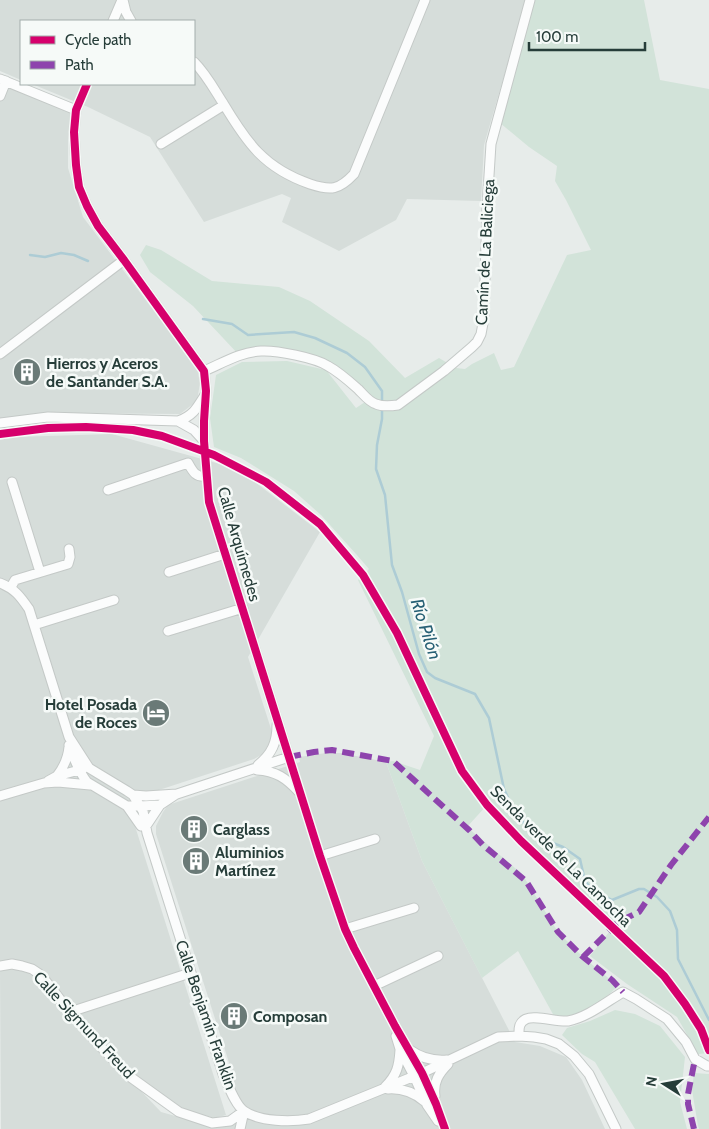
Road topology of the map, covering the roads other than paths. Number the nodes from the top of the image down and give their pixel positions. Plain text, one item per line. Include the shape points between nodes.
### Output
1 (123, 0) edge
2 (425, 0) edge
3 (530, 0) edge
4 (115, 18) edge
5 (130, 20) edge
6 (195, 63) edge
7 (3, 80) edge
8 (87, 85) edge
9 (0, 96) edge
10 (224, 105) junction
11 (76, 110) junction
12 (161, 144) dead end
13 (124, 260) junction
14 (0, 354) edge
15 (204, 371) junction
16 (206, 391) junction
17 (178, 421) junction
18 (0, 423) edge
19 (204, 441) junction
20 (207, 476) junction
21 (12, 482) dead end
22 (108, 490) dead end
23 (69, 550) dead end
24 (225, 554) junction
25 (40, 572) junction
26 (169, 572) dead end
27 (0, 583) edge
28 (11, 587) junction
29 (114, 600) dead end
30 (243, 608) junction
31 (34, 625) junction
32 (168, 631) dead end
33 (277, 717) junction
34 (69, 741) junction
35 (289, 757) junction
36 (86, 764) junction
37 (79, 770) junction
38 (252, 770) junction
39 (57, 779) junction
40 (90, 785) junction
41 (166, 794) junction
42 (177, 794) junction
43 (301, 794) junction
44 (133, 795) junction
45 (0, 796) edge
46 (160, 805) junction
47 (126, 806) junction
48 (140, 806) junction
49 (145, 829) junction
50 (375, 838) dead end
51 (320, 856) junction
52 (414, 908) dead end
53 (346, 929) junction
54 (438, 956) dead end
55 (0, 966) edge
56 (190, 972) junction
57 (374, 986) junction
58 (70, 1012) junction
59 (394, 1026) junction
60 (396, 1036) junction
61 (519, 1036) junction
62 (404, 1049) junction
63 (452, 1060) junction
64 (709, 1066) edge
65 (418, 1075) junction
66 (382, 1089) junction
67 (432, 1104) junction
68 (244, 1111) junction
69 (440, 1117) junction
70 (293, 1125) edge
71 (240, 1129) edge
72 (444, 1129) edge
73 (616, 1129) edge

1 - 4 street
1 - 5 street
2 - 10 street via 354,174 334,189 298,180 269,163 253,148
3 - 15 street, Camín de La Baliciega via 491,144 484,318 477,342 398,405 390,406 376,405 368,400 324,363 271,350 239,355
6 - 10 street
7 - 9 street
7 - 11 street
8 - 11 street
10 - 12 street
11 - 13 street via 74,140 79,187 98,226
13 - 14 street
13 - 15 street
15 - 16 street, Calle Arquímedes
16 - 17 street via 196,411
16 - 19 street, Calle Arquímedes
17 - 18 street via 48,416
17 - 19 street via 194,430
19 - 20 street, Calle Arquímedes
20 - 22 street via 194,474 188,463
20 - 24 street, Calle Arquímedes via 209,502
21 - 25 street
23 - 25 street via 68,564
24 - 26 street
24 - 30 street, Calle Arquímedes
25 - 28 street via 15,580
27 - 28 street
28 - 31 street via 29,609
29 - 31 street
30 - 32 street
30 - 33 street, Calle Arquímedes
31 - 34 street
33 - 35 street, Calle Arquímedes
33 - 38 street via 277,733 271,752
34 - 36 street
34 - 37 street
34 - 39 street via 68,757
35 - 38 street
35 - 43 street, Calle Arquímedes
36 - 37 street
36 - 44 street
37 - 39 street
37 - 40 street
38 - 42 street
38 - 43 street via 276,773
39 - 40 street
39 - 45 street
40 - 47 street
41 - 42 street
41 - 44 street
41 - 48 street via 144,801
42 - 46 street
43 - 51 street, Calle Arquímedes
44 - 48 street, Calle Benjamín Franklin
46 - 48 street
46 - 49 street
47 - 48 street
47 - 49 street, Calle Benjamín Franklin
48 - 49 street, Calle Benjamín Franklin
49 - 56 street, Calle Benjamín Franklin
50 - 51 street
51 - 53 street, Calle Arquímedes
52 - 53 street
53 - 57 street, Calle Arquímedes
54 - 57 street
55 - 58 street, Calle Sigmund Freud via 12,964 32,969 41,975
56 - 58 street
56 - 68 street, Calle Benjamín Franklin via 223,1074 233,1097
57 - 59 street, Calle Arquímedes
58 - 68 street, Calle Sigmund Freud via 129,1076 179,1112 212,1123 230,1121
59 - 60 street, Calle Arquímedes
59 - 62 street, Calle Arquímedes
60 - 62 street, Calle Arquímedes
60 - 65 street, Calle Arquímedes
61 - 63 street via 498,1037
61 - 64 street via 523,1020 576,1019 623,992 666,1019 686,1042 695,1059
61 - 73 street via 546,1039 574,1056 589,1074
62 - 63 street via 422,1057
62 - 65 street, Calle Arquímedes
62 - 66 street via 398,1070
63 - 65 street
63 - 67 street via 441,1070 436,1081
65 - 66 street
65 - 67 street, Calle Arquímedes
65 - 69 street, Calle Arquímedes
66 - 67 street via 404,1090
66 - 70 street
67 - 69 street, Calle Arquímedes
67 - 72 street, Calle Arquímedes
68 - 70 street
68 - 71 street
69 - 72 street, Calle Arquímedes

